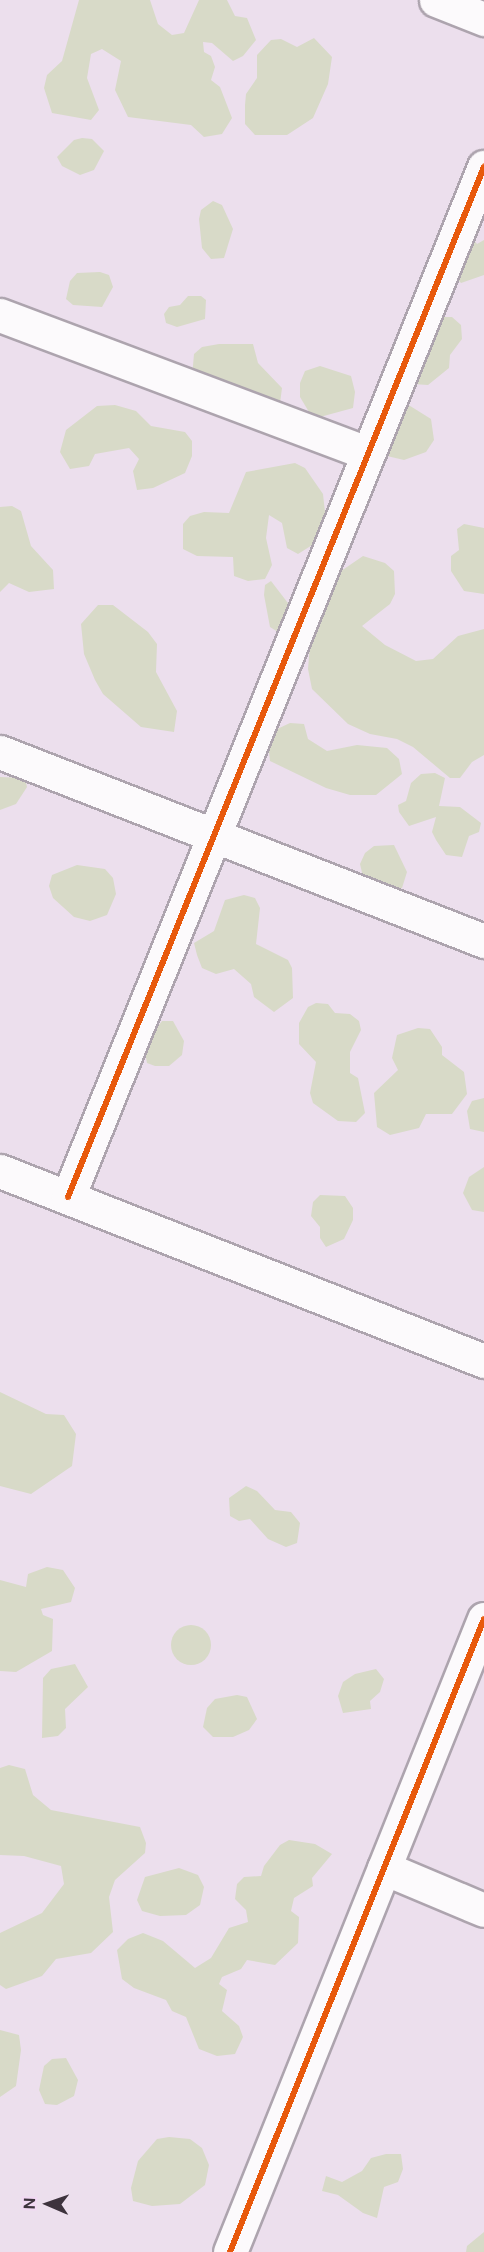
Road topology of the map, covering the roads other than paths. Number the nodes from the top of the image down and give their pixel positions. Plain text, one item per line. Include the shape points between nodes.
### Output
1 (436, 0) edge
2 (484, 19) edge
3 (484, 166) edge
4 (0, 315) edge
5 (368, 453) junction
6 (0, 752) edge
7 (214, 837) junction
8 (484, 941) edge
9 (0, 1171) edge
10 (68, 1197) junction
11 (484, 1361) edge
12 (484, 1619) edge
13 (384, 1868) junction
14 (484, 1910) edge
15 (230, 2252) edge

1 - 2 street
3 - 5 street
4 - 5 street
5 - 7 street
6 - 7 street
7 - 8 street
7 - 10 street
9 - 10 street
10 - 11 street
12 - 13 street
13 - 14 street
13 - 15 street

